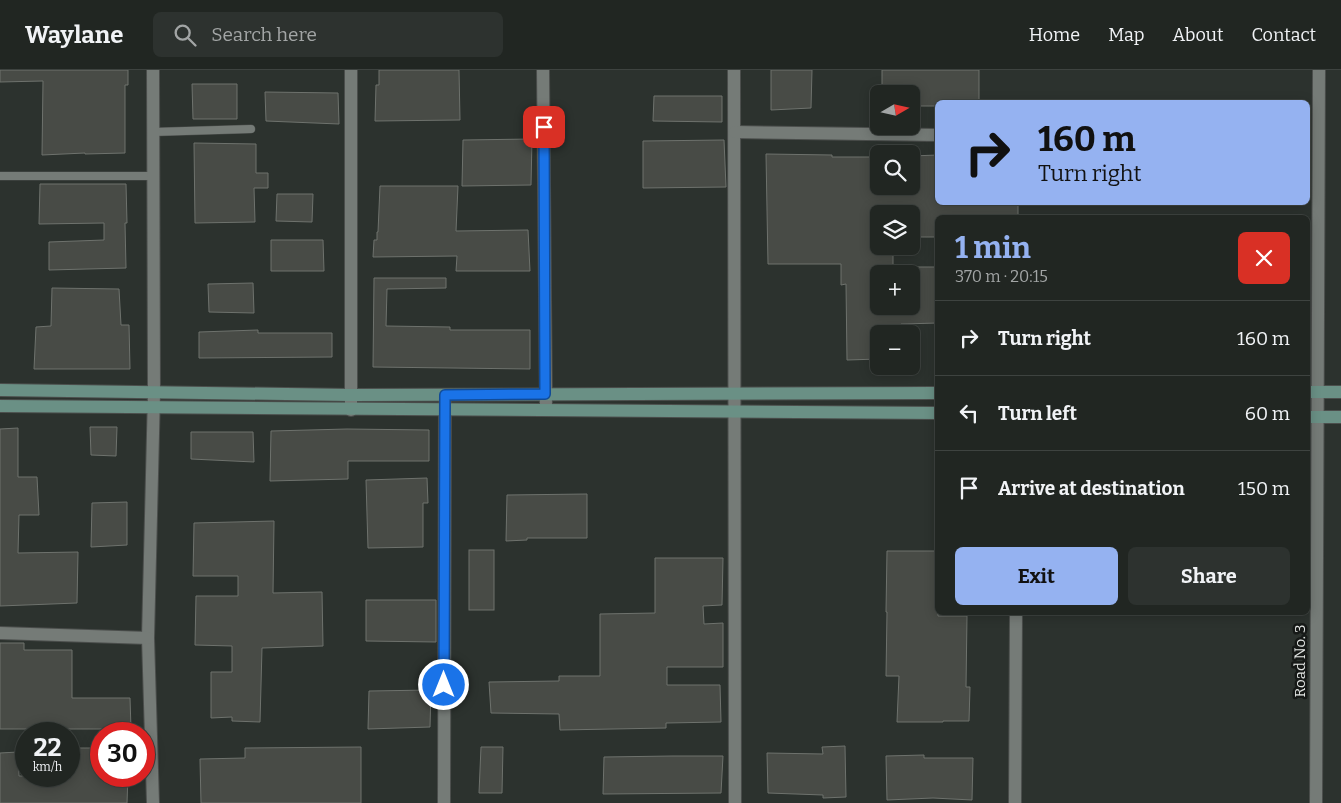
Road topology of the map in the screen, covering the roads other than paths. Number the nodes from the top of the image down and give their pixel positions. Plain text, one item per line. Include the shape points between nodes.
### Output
1 (153, 70) edge
2 (351, 70) edge
3 (543, 70) edge
4 (734, 70) edge
5 (1319, 70) edge
6 (251, 129) dead end
7 (153, 132) junction
8 (734, 132) junction
9 (935, 134) edge
10 (1314, 139) edge
11 (0, 176) edge
12 (153, 176) junction
13 (0, 390) edge
14 (1312, 392) edge
15 (1341, 392) edge
16 (154, 393) junction
17 (935, 393) edge
18 (545, 394) junction
19 (735, 394) junction
20 (351, 395) junction
21 (445, 395) junction
22 (0, 406) edge
23 (154, 409) junction
24 (351, 410) junction
25 (445, 410) junction
26 (546, 410) junction
27 (735, 410) junction
28 (935, 413) edge
29 (1312, 417) edge
30 (1341, 417) edge
31 (1016, 615) edge
32 (0, 633) edge
33 (148, 638) junction
34 (153, 803) edge
35 (444, 803) edge
36 (735, 803) edge
37 (1015, 803) edge
38 (1316, 803) edge

1 - 7 street
2 - 20 street
3 - 18 street
4 - 8 street
5 - 10 street, Road No. 3
6 - 7 lane
7 - 12 street
8 - 9 street
8 - 19 street
10 - 14 street, Road No. 3
11 - 12 lane
12 - 16 street
13 - 16 main road
14 - 15 main road
14 - 29 street, Road No. 3
16 - 20 main road
16 - 23 street
17 - 19 main road
18 - 19 main road
18 - 21 main road
18 - 26 street
19 - 27 street
20 - 21 main road
20 - 24 street
21 - 25 street
22 - 23 main road
23 - 24 main road
23 - 33 street
24 - 25 main road
25 - 26 main road
25 - 35 street
26 - 27 main road
27 - 28 main road
27 - 36 street
29 - 30 main road
29 - 38 street, Road No. 3
31 - 37 street
32 - 33 street
33 - 34 street

